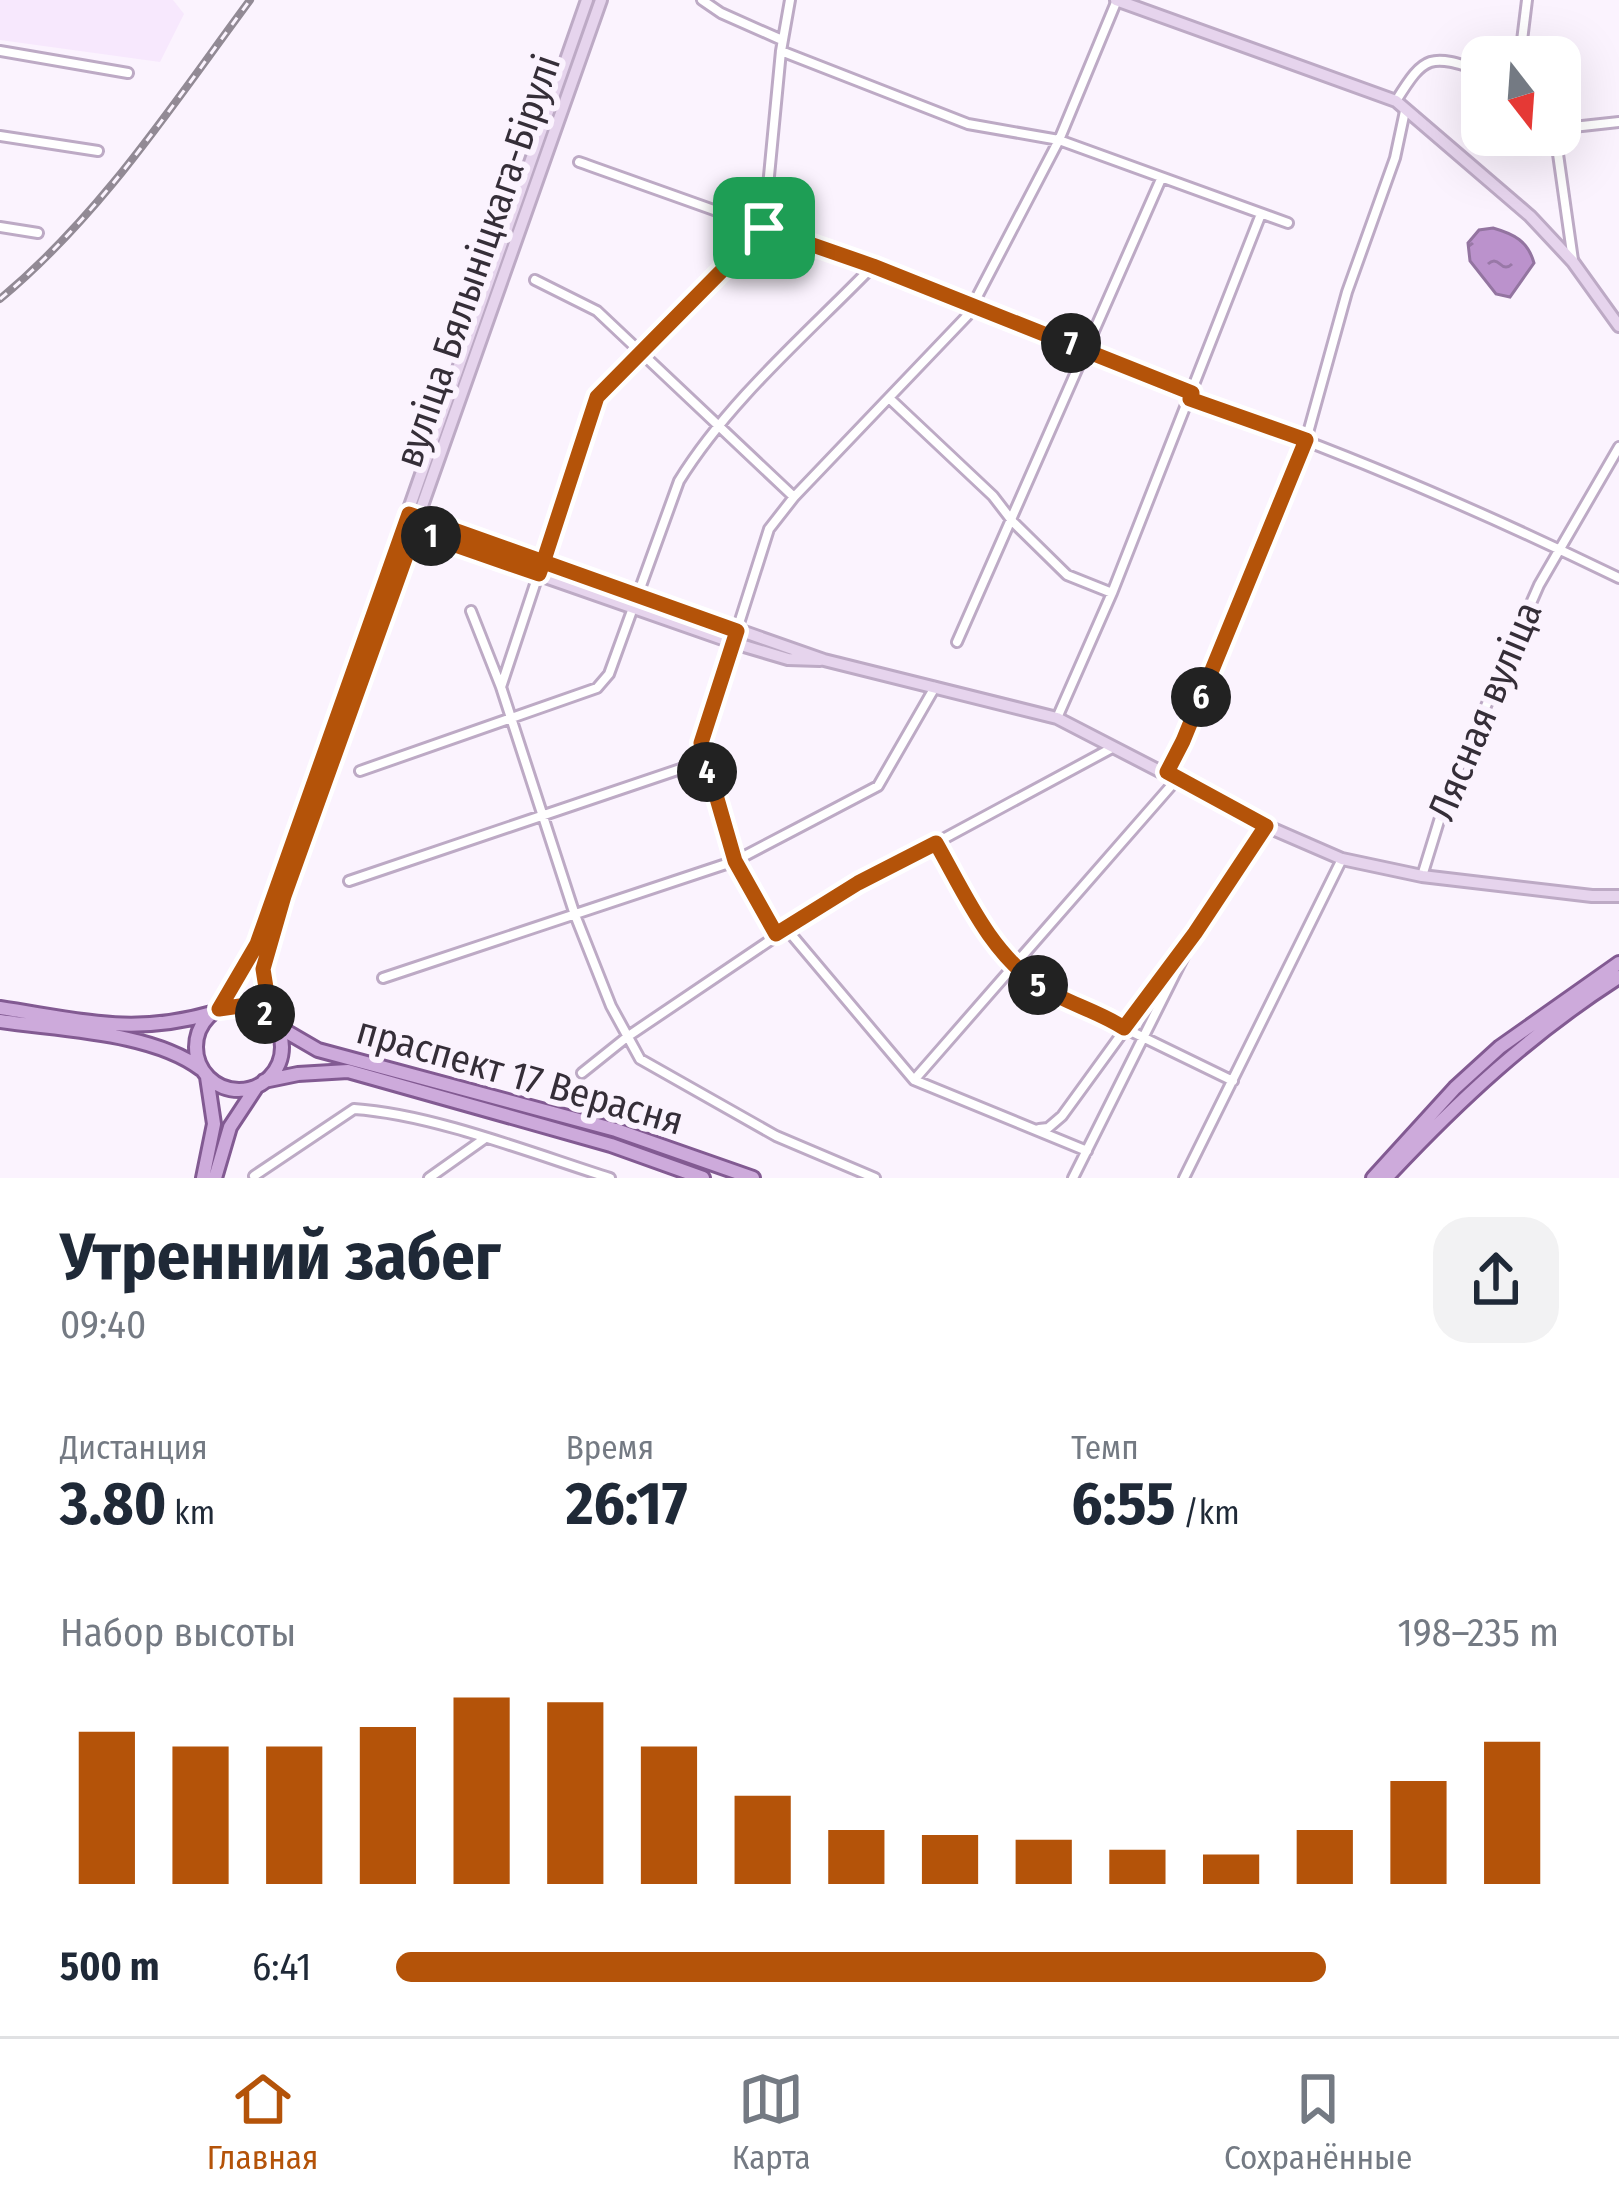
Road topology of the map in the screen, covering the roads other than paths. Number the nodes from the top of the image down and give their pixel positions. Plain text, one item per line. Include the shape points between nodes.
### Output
1 (587, 0) edge
2 (601, 0) edge
3 (702, 0) edge
4 (790, 0) edge
5 (1116, 0) edge
6 (1527, 0) edge
7 (1523, 36) edge
8 (781, 45) junction
9 (0, 51) edge
10 (1461, 64) edge
11 (128, 73) dead end
12 (1396, 101) junction
13 (1406, 112) junction
14 (1619, 122) edge
15 (1581, 126) edge
16 (0, 136) edge
17 (1059, 140) junction
18 (98, 152) dead end
19 (1558, 156) edge
20 (579, 162) dead end
21 (1161, 179) junction
22 (1261, 214) junction
23 (1288, 224) dead end
24 (0, 227) edge
25 (764, 228) junction
26 (38, 232) dead end
27 (1573, 262) junction
28 (873, 266) junction
29 (535, 280) dead end
30 (973, 306) junction
31 (1619, 326) edge
32 (642, 350) junction
33 (1088, 350) junction
34 (1191, 396) junction
35 (889, 398) junction
36 (719, 425) junction
37 (1306, 440) junction
38 (1619, 447) edge
39 (794, 497) junction
40 (415, 516) junction
41 (1013, 521) junction
42 (409, 529) junction
43 (1556, 550) junction
44 (541, 568) junction
45 (1619, 578) edge
46 (1112, 593) junction
47 (638, 602) junction
48 (471, 611) dead end
49 (736, 637) junction
50 (958, 642) dead end
51 (935, 686) junction
52 (501, 687) junction
53 (1057, 718) junction
54 (512, 719) junction
55 (1114, 748) junction
56 (704, 761) junction
57 (360, 771) dead end
58 (1172, 775) junction
59 (543, 816) junction
60 (1266, 826) junction
61 (936, 843) junction
62 (1342, 859) junction
63 (735, 861) junction
64 (1422, 876) junction
65 (349, 881) dead end
66 (1617, 897) edge
67 (575, 915) junction
68 (785, 928) junction
69 (1195, 933) junction
70 (776, 934) junction
71 (1619, 963) edge
72 (1012, 965) junction
73 (383, 977) dead end
74 (1619, 977) edge
75 (0, 1008) edge
76 (216, 1011) junction
77 (0, 1021) edge
78 (273, 1022) junction
79 (1124, 1028) junction
80 (627, 1037) junction
81 (1142, 1038) junction
82 (204, 1073) junction
83 (582, 1073) dead end
84 (914, 1081) junction
85 (1233, 1082) junction
86 (261, 1083) junction
87 (1038, 1129) junction
88 (486, 1138) junction
89 (1088, 1151) junction
90 (254, 1176) edge
91 (203, 1178) edge
92 (215, 1178) edge
93 (429, 1178) edge
94 (610, 1178) edge
95 (703, 1178) edge
96 (753, 1178) edge
97 (874, 1178) edge
98 (1072, 1178) edge
99 (1184, 1178) edge
100 (1373, 1178) edge
101 (1386, 1178) edge

1 - 40 main road, вуліца Бялыніцкага-Бірулі
2 - 40 main road, вуліца Бялыніцкага-Бірулі
3 - 8 street
4 - 8 street
5 - 12 main road
5 - 17 street
6 - 7 street
8 - 17 street via 968,124
8 - 25 street
9 - 11 street
10 - 12 street via 1430,60
12 - 13 main road
13 - 27 main road
13 - 37 street
14 - 15 street
16 - 18 street
17 - 21 street
17 - 30 street
19 - 27 street
20 - 25 street
21 - 22 street
21 - 33 street
22 - 23 street
22 - 34 street
24 - 26 street
25 - 28 street
25 - 32 street
27 - 31 main road
28 - 30 street
28 - 36 street
29 - 32 street via 597,311
30 - 33 street
30 - 35 street
32 - 36 street
32 - 44 street via 597,397
33 - 34 street
33 - 41 street
34 - 37 street
34 - 46 street
35 - 39 street
35 - 41 street
36 - 39 street
36 - 47 street via 679,481
37 - 43 street
37 - 58 street
38 - 43 street, Лясная вуліца
39 - 49 street via 769,529
40 - 42 main road, вуліца Бялыніцкага-Бірулі
40 - 44 main road
41 - 46 street via 1067,574
41 - 50 street
42 - 44 main road
42 - 76 main road, вуліца Бялыніцкага-Бірулі via 257,944
42 - 78 main road, вуліца Бялыніцкага-Бірулі via 263,969
43 - 45 street
43 - 64 street, Лясная вуліца via 1458,767
44 - 47 main road
44 - 52 street
46 - 53 street
47 - 49 main road
47 - 54 street via 597,688
48 - 52 street
49 - 51 main road via 788,659
49 - 56 street via 704,726
51 - 53 main road
51 - 63 street via 878,785
52 - 54 street
53 - 55 main road
54 - 57 street
54 - 59 street
55 - 58 main road
55 - 61 street
56 - 59 street
56 - 63 street
58 - 60 main road
58 - 72 street
59 - 65 street
59 - 67 street
60 - 62 main road
60 - 69 street
61 - 68 street
61 - 72 street
62 - 64 main road
62 - 85 street
63 - 67 street
63 - 70 street
64 - 66 main road
67 - 73 street
67 - 80 street
68 - 70 street
68 - 84 street
69 - 79 street
69 - 81 street
70 - 80 street
71 - 100 main road via 1500,1047
72 - 79 street
72 - 84 street
74 - 101 main road via 1512,1054
75 - 76 main road via 129,1027
76 - 78 main road via 247,1005
76 - 82 main road via 196,1043
77 - 82 main road via 151,1045
78 - 86 main road via 281,1052
78 - 96 main road, праспект 17 Верасня via 318,1050 616,1130
79 - 81 street
79 - 87 street via 1058,1121
80 - 83 street
80 - 97 street via 640,1059 776,1136
81 - 85 street
81 - 89 street
82 - 86 main road via 231,1089
82 - 91 main road via 214,1124
84 - 87 street
85 - 99 street
86 - 92 main road via 230,1127
86 - 95 main road, праспект 17 Верасня via 348,1072
87 - 89 street
88 - 90 street via 354,1109
88 - 93 street
88 - 94 street
89 - 98 street

